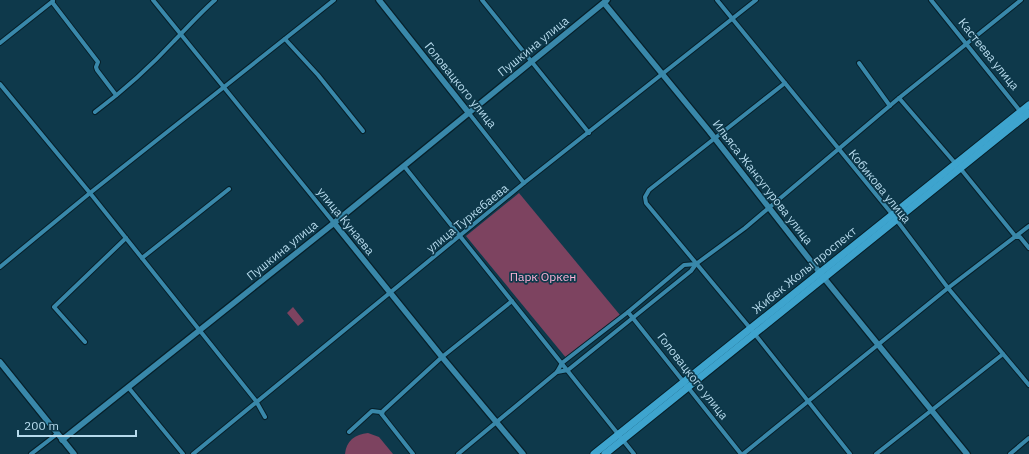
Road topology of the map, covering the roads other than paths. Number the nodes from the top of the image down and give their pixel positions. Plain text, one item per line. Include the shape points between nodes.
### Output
1 (153, 0) edge
2 (215, 0) edge
3 (334, 0) edge
4 (379, 0) edge
5 (482, 0) edge
6 (717, 0) edge
7 (756, 0) edge
8 (931, 0) edge
9 (1021, 0) edge
10 (53, 1) edge
11 (604, 1) edge
12 (732, 20) junction
13 (181, 34) junction
14 (285, 39) junction
15 (0, 42) edge
16 (967, 43) junction
17 (532, 61) junction
18 (859, 63) dead end
19 (662, 74) junction
20 (785, 83) junction
21 (0, 84) edge
22 (224, 87) junction
23 (116, 95) junction
24 (899, 98) junction
25 (1029, 105) edge
26 (890, 106) junction
27 (95, 112) dead end
28 (468, 112) junction
29 (1026, 116) edge
30 (363, 131) dead end
31 (589, 133) junction
32 (715, 138) junction
33 (838, 150) junction
34 (404, 166) junction
35 (958, 166) junction
36 (524, 183) junction
37 (228, 189) dead end
38 (90, 193) junction
39 (770, 208) junction
40 (894, 217) junction
41 (334, 223) junction
42 (1029, 226) edge
43 (460, 236) junction
44 (1016, 237) junction
45 (126, 238) junction
46 (1029, 248) edge
47 (142, 258) junction
48 (696, 264) junction
49 (0, 267) edge
50 (822, 275) junction
51 (948, 288) junction
52 (391, 293) junction
53 (512, 301) junction
54 (628, 312) junction
55 (633, 318) junction
56 (199, 330) junction
57 (753, 331) junction
58 (85, 342) dead end
59 (878, 345) junction
60 (1002, 354) junction
61 (442, 357) junction
62 (0, 362) edge
63 (562, 363) junction
64 (568, 370) junction
65 (557, 372) junction
66 (685, 385) junction
67 (1029, 385) edge
68 (128, 387) junction
69 (256, 402) junction
70 (809, 402) junction
71 (932, 410) junction
72 (382, 412) junction
73 (265, 416) dead end
74 (497, 423) junction
75 (349, 432) dead end
76 (57, 434) junction
77 (621, 437) junction
78 (1029, 438) edge
79 (62, 440) junction
80 (31, 454) edge
81 (74, 454) edge
82 (183, 454) edge
83 (193, 454) edge
84 (413, 454) edge
85 (458, 454) edge
86 (523, 454) edge
87 (594, 454) edge
88 (605, 454) edge
89 (634, 454) edge
90 (742, 454) edge
91 (850, 454) edge
92 (876, 454) edge
93 (967, 454) edge
94 (1010, 454) edge

1 - 13 street, улица Кунаева
2 - 13 street
3 - 14 street
4 - 28 main road, Головацкого улица
5 - 17 street
6 - 12 street, Кобикова улица
7 - 12 street, улица Туркебаева
8 - 16 street, Кастеева улица
9 - 16 street
10 - 15 street
10 - 23 street via 98,62 97,70
11 - 17 main road, Пушкина улица
11 - 19 main road, Ильяса Жансугурова улица
12 - 19 street, улица Туркебаева
12 - 20 street, Кобикова улица
13 - 22 street, улица Кунаева
13 - 23 street
14 - 22 street
14 - 30 street
16 - 24 street
16 - 29 street, Кастеева улица
17 - 28 main road, Пушкина улица
17 - 31 street
18 - 26 street
19 - 31 street, улица Туркебаева
19 - 32 main road, Ильяса Жансугурова улица
20 - 32 street
20 - 33 street, Кобикова улица
21 - 38 street
22 - 38 street
22 - 41 street, улица Кунаева
23 - 27 street
24 - 26 street
24 - 35 street
25 - 29 highway, Жибек Жолы проспект
26 - 33 street
28 - 34 main road, Пушкина улица
28 - 36 street, Головацкого улица
29 - 35 highway, Жибек Жолы проспект
31 - 36 street, улица Туркебаева
32 - 39 main road, Ильяса Жансугурова улица
32 - 48 street via 649,190 645,198
33 - 39 street
33 - 40 street, Кобикова улица
34 - 41 main road, Пушкина улица
34 - 43 street
35 - 40 highway, Жибек Жолы проспект
35 - 44 street
36 - 43 street, улица Туркебаева
37 - 47 street
38 - 45 street
38 - 49 street
39 - 48 street
39 - 50 main road, Ильяса Жансугурова улица
40 - 50 highway, Жибек Жолы проспект
40 - 51 street, Кобикова улица
41 - 52 main road, улица Кунаева
41 - 56 main road, Пушкина улица
42 - 44 street
43 - 52 street, улица Туркебаева
43 - 53 street
44 - 46 street via 1020,237
44 - 51 street
45 - 47 street
45 - 58 street via 54,307
47 - 56 street
48 - 54 street via 684,265
48 - 55 street via 691,271
48 - 57 street
50 - 57 highway, Жибек Жолы проспект
50 - 59 main road, Ильяса Жансугурова улица
51 - 59 street
51 - 60 street, Кобикова улица
52 - 61 main road, улица Кунаева
52 - 69 street, улица Туркебаева
53 - 61 street
53 - 63 street
54 - 55 street, Головацкого улица
54 - 63 street
55 - 64 street
55 - 66 street, Головацкого улица
56 - 68 main road, Пушкина улица
56 - 69 street
57 - 66 highway, Жибек Жолы проспект
57 - 70 street
59 - 70 street
59 - 71 main road, Ильяса Жансугурова улица
60 - 67 street, Кобикова улица
60 - 71 street
61 - 72 street
61 - 74 main road, улица Кунаева
62 - 76 main road
63 - 64 street
63 - 65 street
64 - 65 street
64 - 77 street
65 - 74 street
66 - 77 highway, Жибек Жолы проспект
66 - 90 street, Головацкого улица
68 - 79 main road, Пушкина улица
68 - 82 street
69 - 73 street
69 - 83 street, улица Туркебаева
70 - 90 street
70 - 91 street
71 - 92 street
71 - 93 main road, Ильяса Жансугурова улица
72 - 75 street via 372,411
72 - 84 street
74 - 85 street
74 - 86 main road, улица Кунаева
76 - 79 main road
76 - 80 street
77 - 87 highway, Жибек Жолы проспект
77 - 88 highway, Жибек Жолы проспект
77 - 89 street
78 - 94 street
79 - 81 main road

